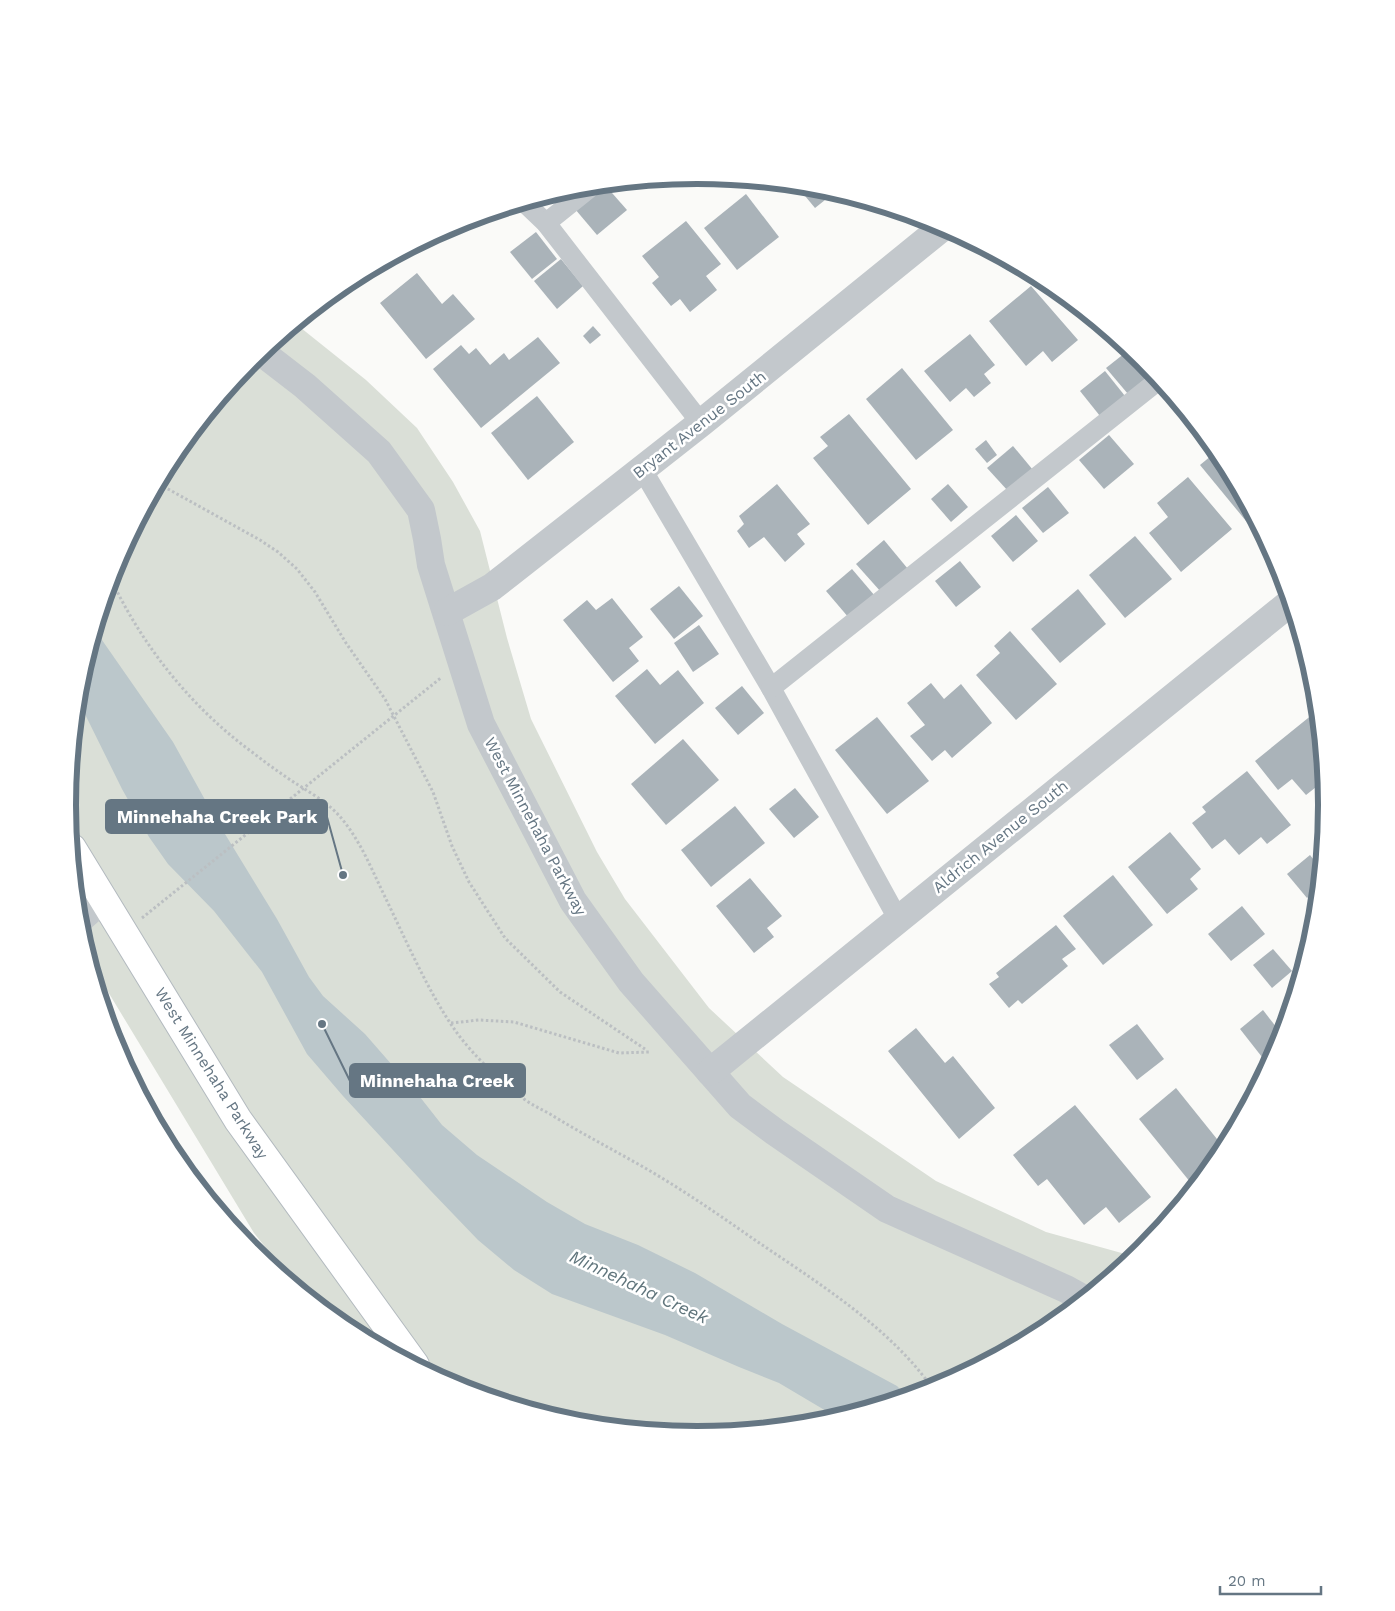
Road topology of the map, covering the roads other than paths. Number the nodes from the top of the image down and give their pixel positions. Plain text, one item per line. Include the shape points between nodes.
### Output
1 (580, 195) edge
2 (530, 207) edge
3 (546, 223) junction
4 (936, 232) edge
5 (268, 357) edge
6 (1154, 384) edge
7 (701, 424) junction
8 (642, 469) junction
9 (1286, 606) edge
10 (447, 612) junction
11 (771, 688) junction
12 (79, 860) edge
13 (103, 899) junction
14 (86, 914) edge
15 (898, 919) junction
16 (710, 1072) junction
17 (1079, 1296) edge
18 (408, 1355) edge

1 - 3 lane
2 - 3 lane
3 - 7 lane
4 - 7 street, Bryant Avenue South
5 - 10 street, West Minnehaha Parkway via 379,452 421,510 431,565
6 - 11 lane
7 - 8 street, Bryant Avenue South
8 - 10 street, Bryant Avenue South via 492,587
8 - 11 lane
9 - 15 street, Aldrich Avenue South
10 - 16 street, West Minnehaha Parkway via 452,669 574,901 631,982
11 - 15 lane
12 - 13 street, West Minnehaha Parkway
13 - 14 street
13 - 18 street, West Minnehaha Parkway via 238,1120
15 - 16 street, Aldrich Avenue South
16 - 17 street, West Minnehaha Parkway via 740,1106 887,1209

